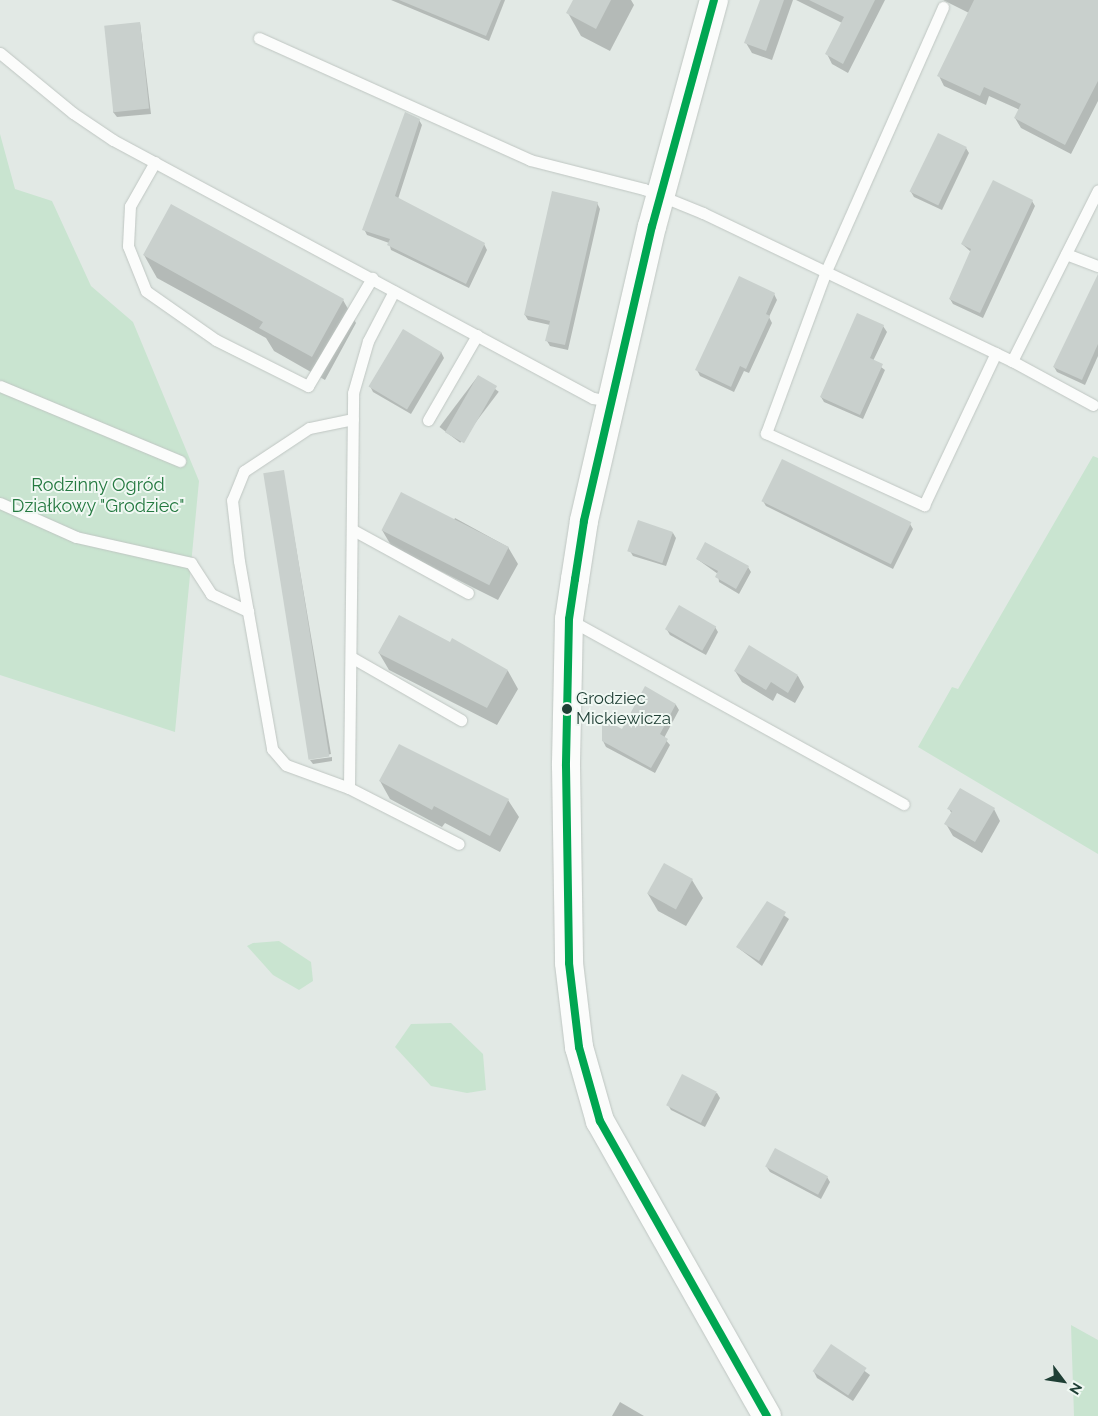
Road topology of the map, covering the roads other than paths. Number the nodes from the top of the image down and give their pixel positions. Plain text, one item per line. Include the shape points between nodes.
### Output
1 (714, 0) edge
2 (943, 6) dead end
3 (259, 38) dead end
4 (0, 53) edge
5 (155, 162) junction
6 (1098, 190) edge
7 (660, 196) junction
8 (1066, 254) junction
9 (1098, 266) edge
10 (826, 271) junction
11 (372, 278) junction
12 (394, 291) junction
13 (477, 335) junction
14 (996, 353) junction
15 (1012, 361) junction
16 (0, 386) edge
17 (610, 401) junction
18 (1094, 405) dead end
19 (354, 419) junction
20 (428, 420) dead end
21 (180, 461) dead end
22 (0, 503) edge
23 (353, 530) junction
24 (468, 593) dead end
25 (248, 611) junction
26 (569, 619) junction
27 (350, 657) junction
28 (461, 720) dead end
29 (349, 788) junction
30 (904, 804) dead end
31 (459, 844) dead end
32 (767, 1416) edge

1 - 7 street
2 - 10 lane
3 - 7 lane via 530,160 630,185
4 - 5 lane via 73,113
5 - 11 lane
5 - 11 lane via 130,206 128,246 146,291 216,340 308,386
6 - 8 lane
7 - 10 lane
7 - 17 street
8 - 9 lane
8 - 15 lane
10 - 14 lane
10 - 14 lane via 766,432 924,505
11 - 12 lane
12 - 13 lane
12 - 19 lane via 368,341 353,394
13 - 17 lane via 593,398
13 - 20 lane
14 - 15 lane
15 - 18 lane
16 - 21 lane
17 - 26 street via 584,521
19 - 23 lane
19 - 25 lane via 309,428 244,471 232,500
22 - 25 lane via 76,537 191,563 211,594
23 - 24 lane
23 - 27 lane
25 - 29 lane via 272,749 286,765
26 - 30 lane
26 - 32 street via 566,766 569,963 586,1081 600,1121
27 - 28 lane
27 - 29 lane
29 - 31 lane

